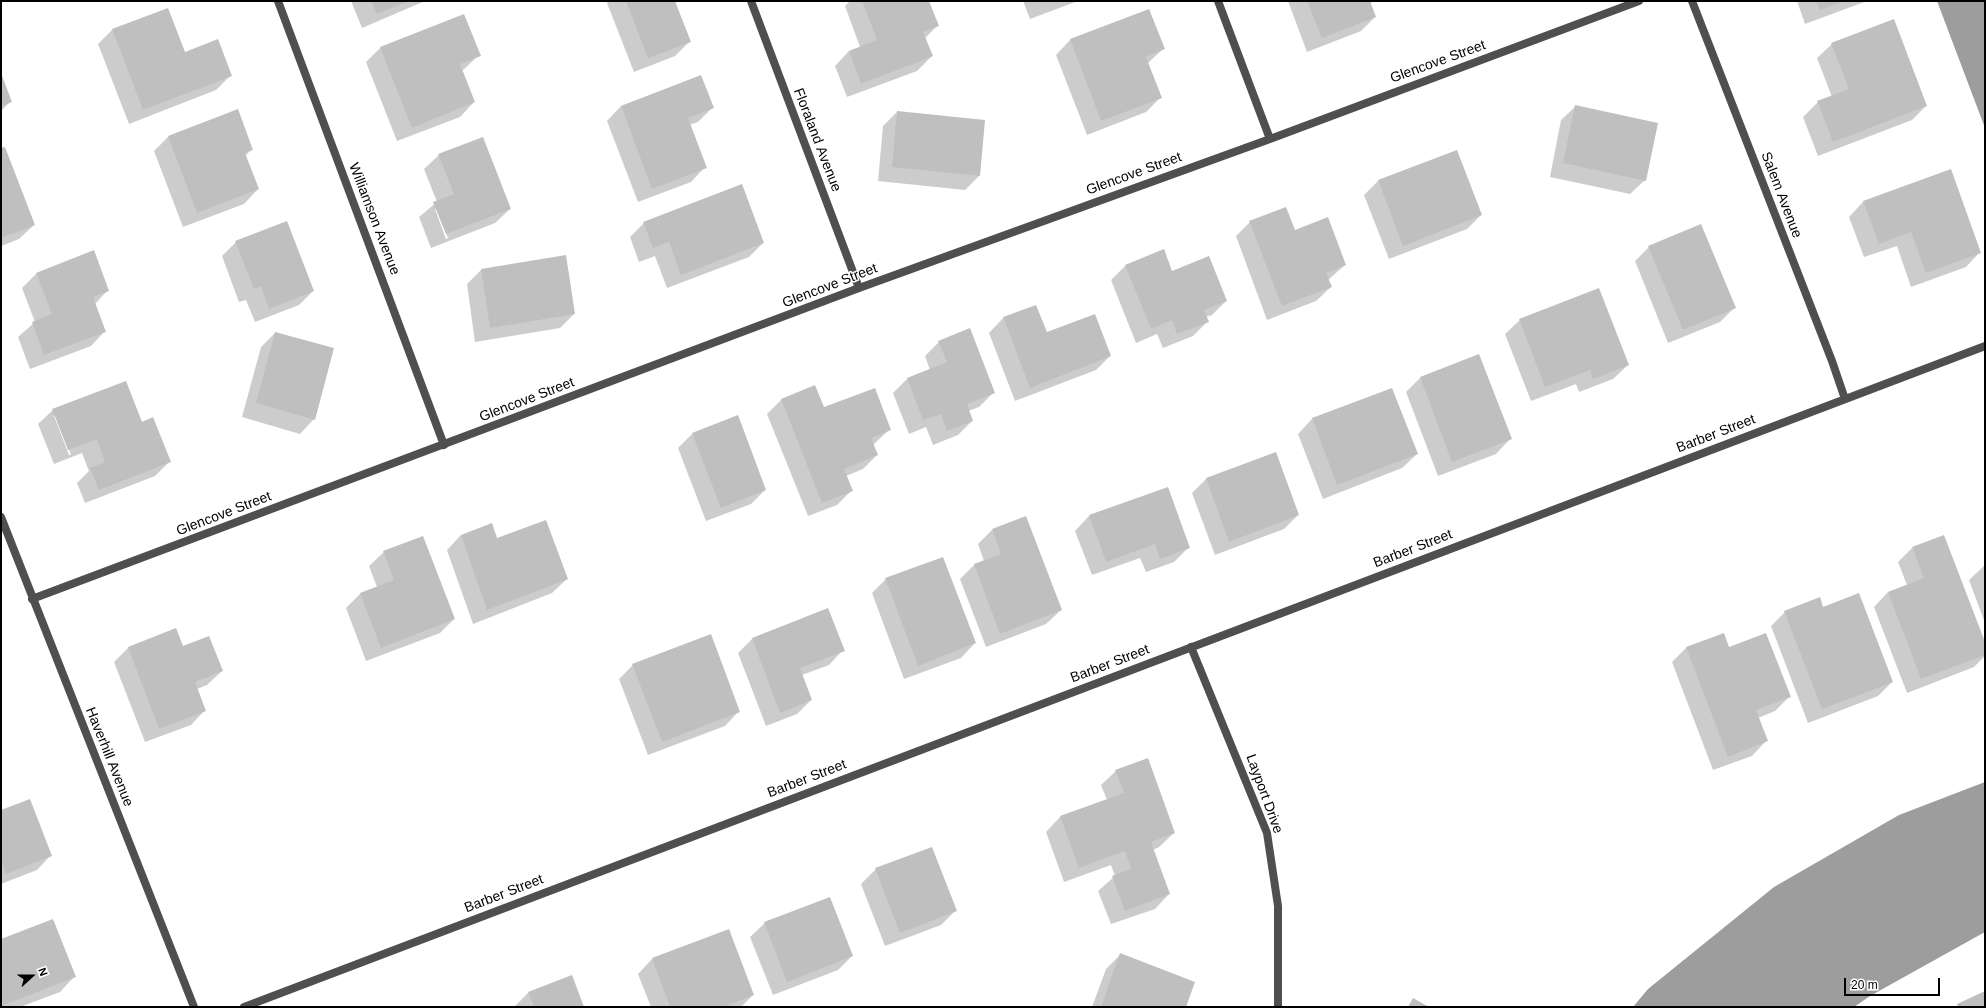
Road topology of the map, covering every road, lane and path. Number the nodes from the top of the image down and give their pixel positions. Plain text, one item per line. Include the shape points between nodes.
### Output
1 (278, 1) edge
2 (751, 1) edge
3 (1218, 1) edge
4 (1639, 1) edge
5 (1692, 1) edge
6 (1270, 139) junction
7 (859, 288) junction
8 (1985, 346) edge
9 (1845, 399) junction
10 (444, 445) junction
11 (1, 517) edge
12 (32, 600) junction
13 (1191, 647) junction
14 (194, 1007) edge
15 (244, 1007) edge
16 (1278, 1007) edge

1 - 10 street, Williamson Avenue
2 - 7 street, Floraland Avenue
3 - 6 street
4 - 6 street, Glencove Street
5 - 9 street, Salem Avenue
6 - 7 street, Glencove Street
7 - 10 street, Glencove Street
8 - 9 street, Barber Street
9 - 13 street, Barber Street
10 - 12 street, Glencove Street
11 - 12 street, Haverhill Avenue
12 - 14 street, Haverhill Avenue
13 - 15 street, Barber Street
13 - 16 street, Layport Drive via 1267,833 1278,906

